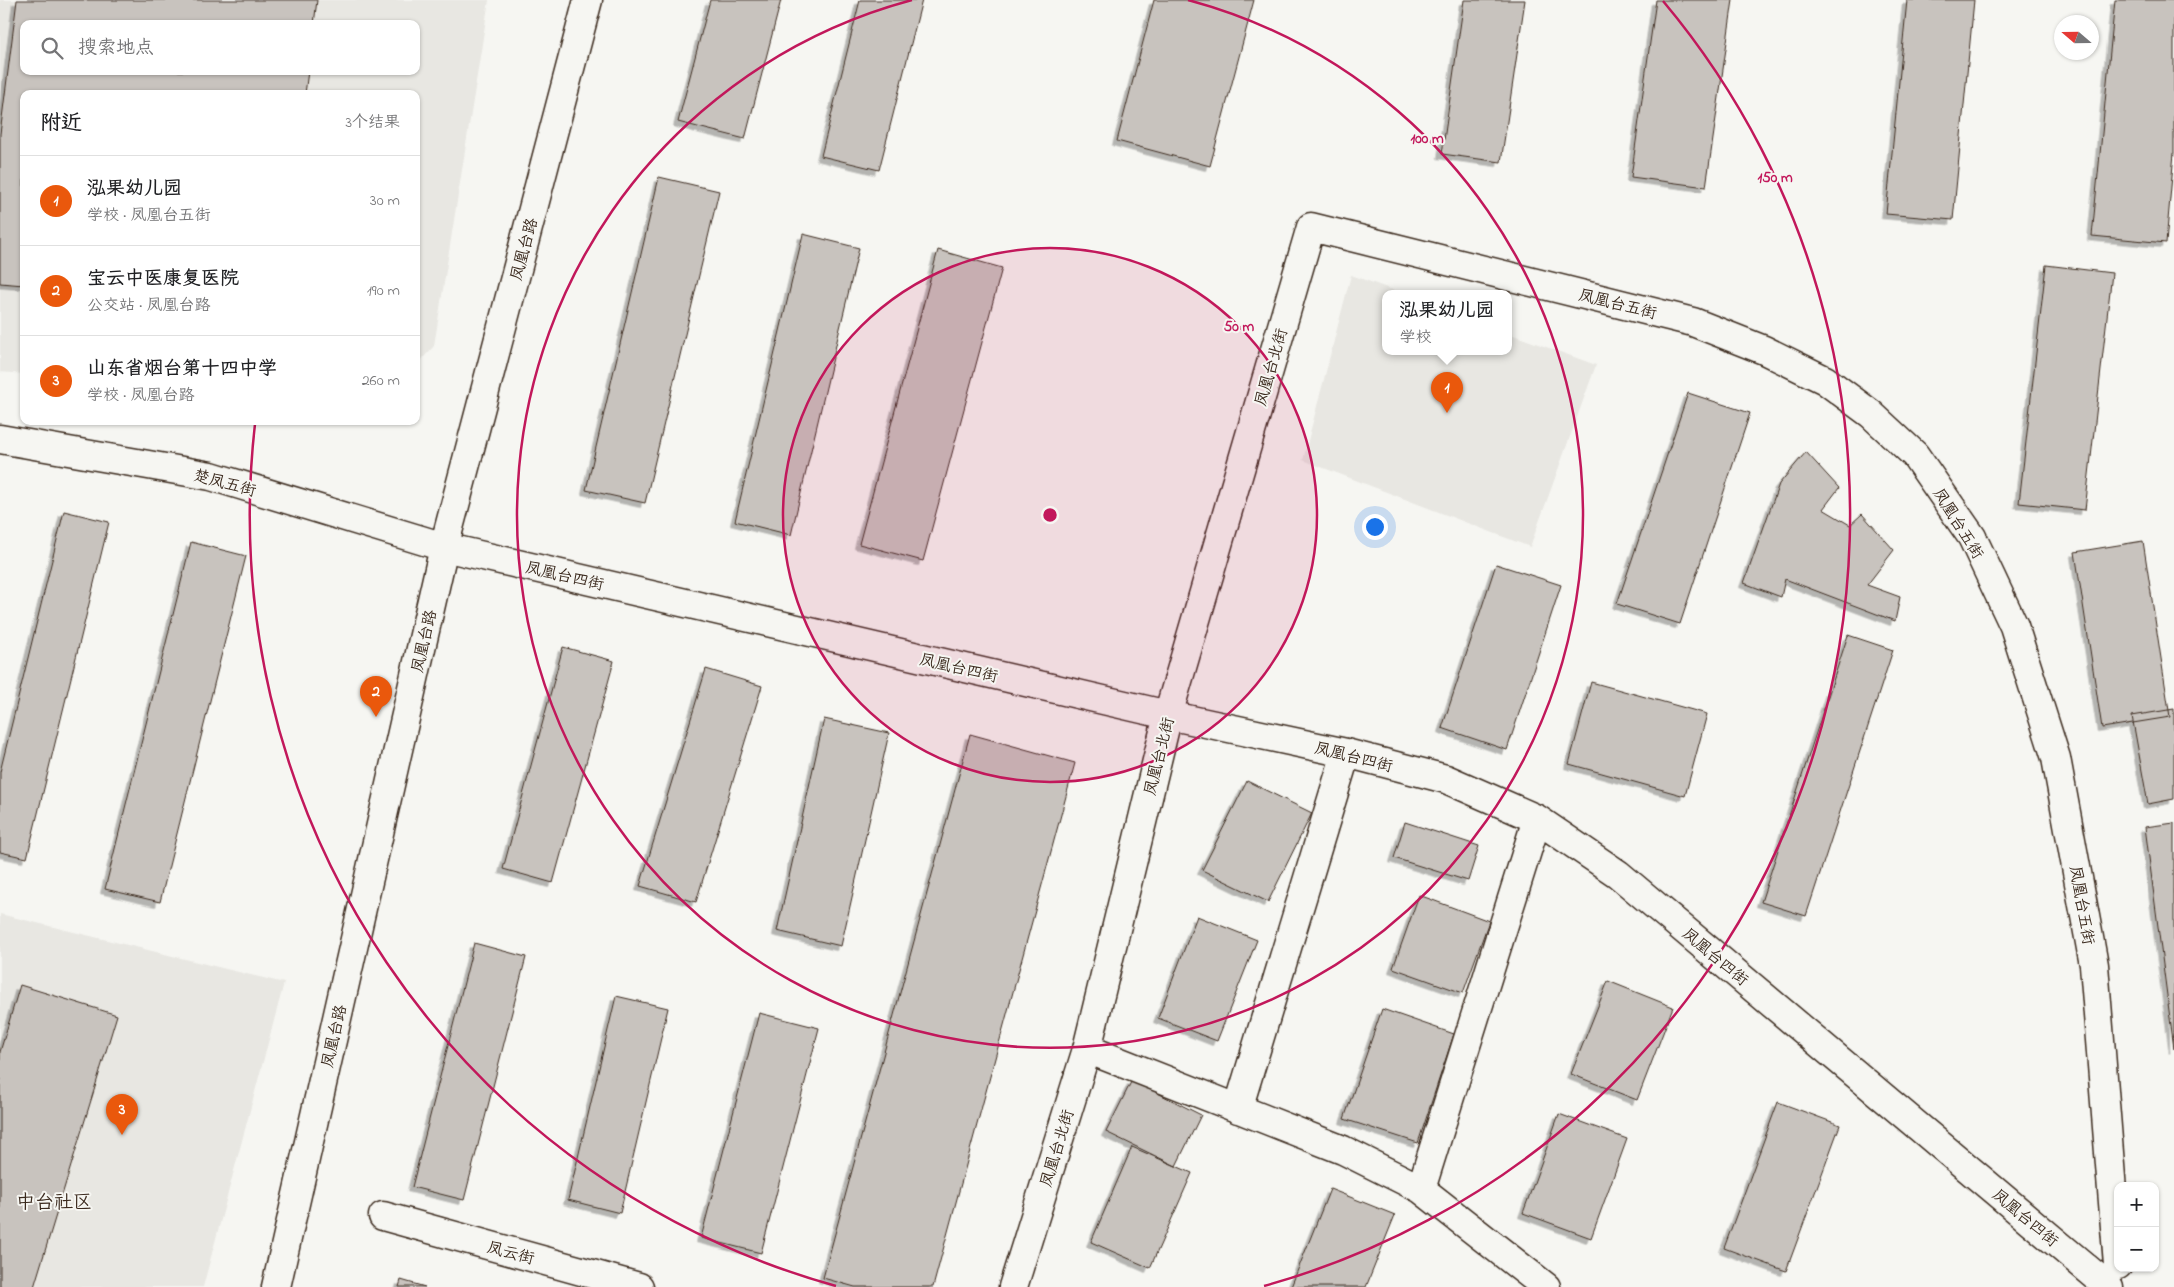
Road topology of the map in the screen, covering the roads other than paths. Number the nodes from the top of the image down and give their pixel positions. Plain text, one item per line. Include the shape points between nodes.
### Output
1 (588, 0) edge
2 (1311, 227) joint
3 (0, 439) edge
4 (444, 547) junction
5 (1168, 715) junction
6 (1346, 753) junction
7 (1537, 820) junction
8 (1087, 1049) junction
9 (1238, 1109) junction
10 (1421, 1189) junction
11 (383, 1216) dead end
12 (2115, 1227) edge
13 (2119, 1272) edge
14 (276, 1287) edge
15 (639, 1287) edge
16 (1013, 1287) edge
17 (1546, 1287) edge
18 (2109, 1287) edge
19 (2120, 1287) edge

1 - 4 street, 凤凰台路
2 - 5 street, 凤凰台北街
2 - 12 street, 凤凰台五街 via 1694,322 1764,350 1825,380 1871,414 1915,455 1972,537 2014,626 2056,758 2094,965
3 - 4 street, 楚凤五街 via 211,476
4 - 5 street, 凤凰台四街
4 - 14 street, 凤凰台路
5 - 6 street, 凤凰台四街
5 - 8 street, 凤凰台北街
6 - 7 street, 凤凰台四街 via 1446,780
6 - 9 street
7 - 10 street
7 - 18 street, 凤凰台四街 via 1618,874
8 - 9 street
8 - 16 street, 凤凰台北街
9 - 10 street via 1343,1150
10 - 17 street
11 - 15 street, 凤云街
13 - 19 street, 凤凰台五街

